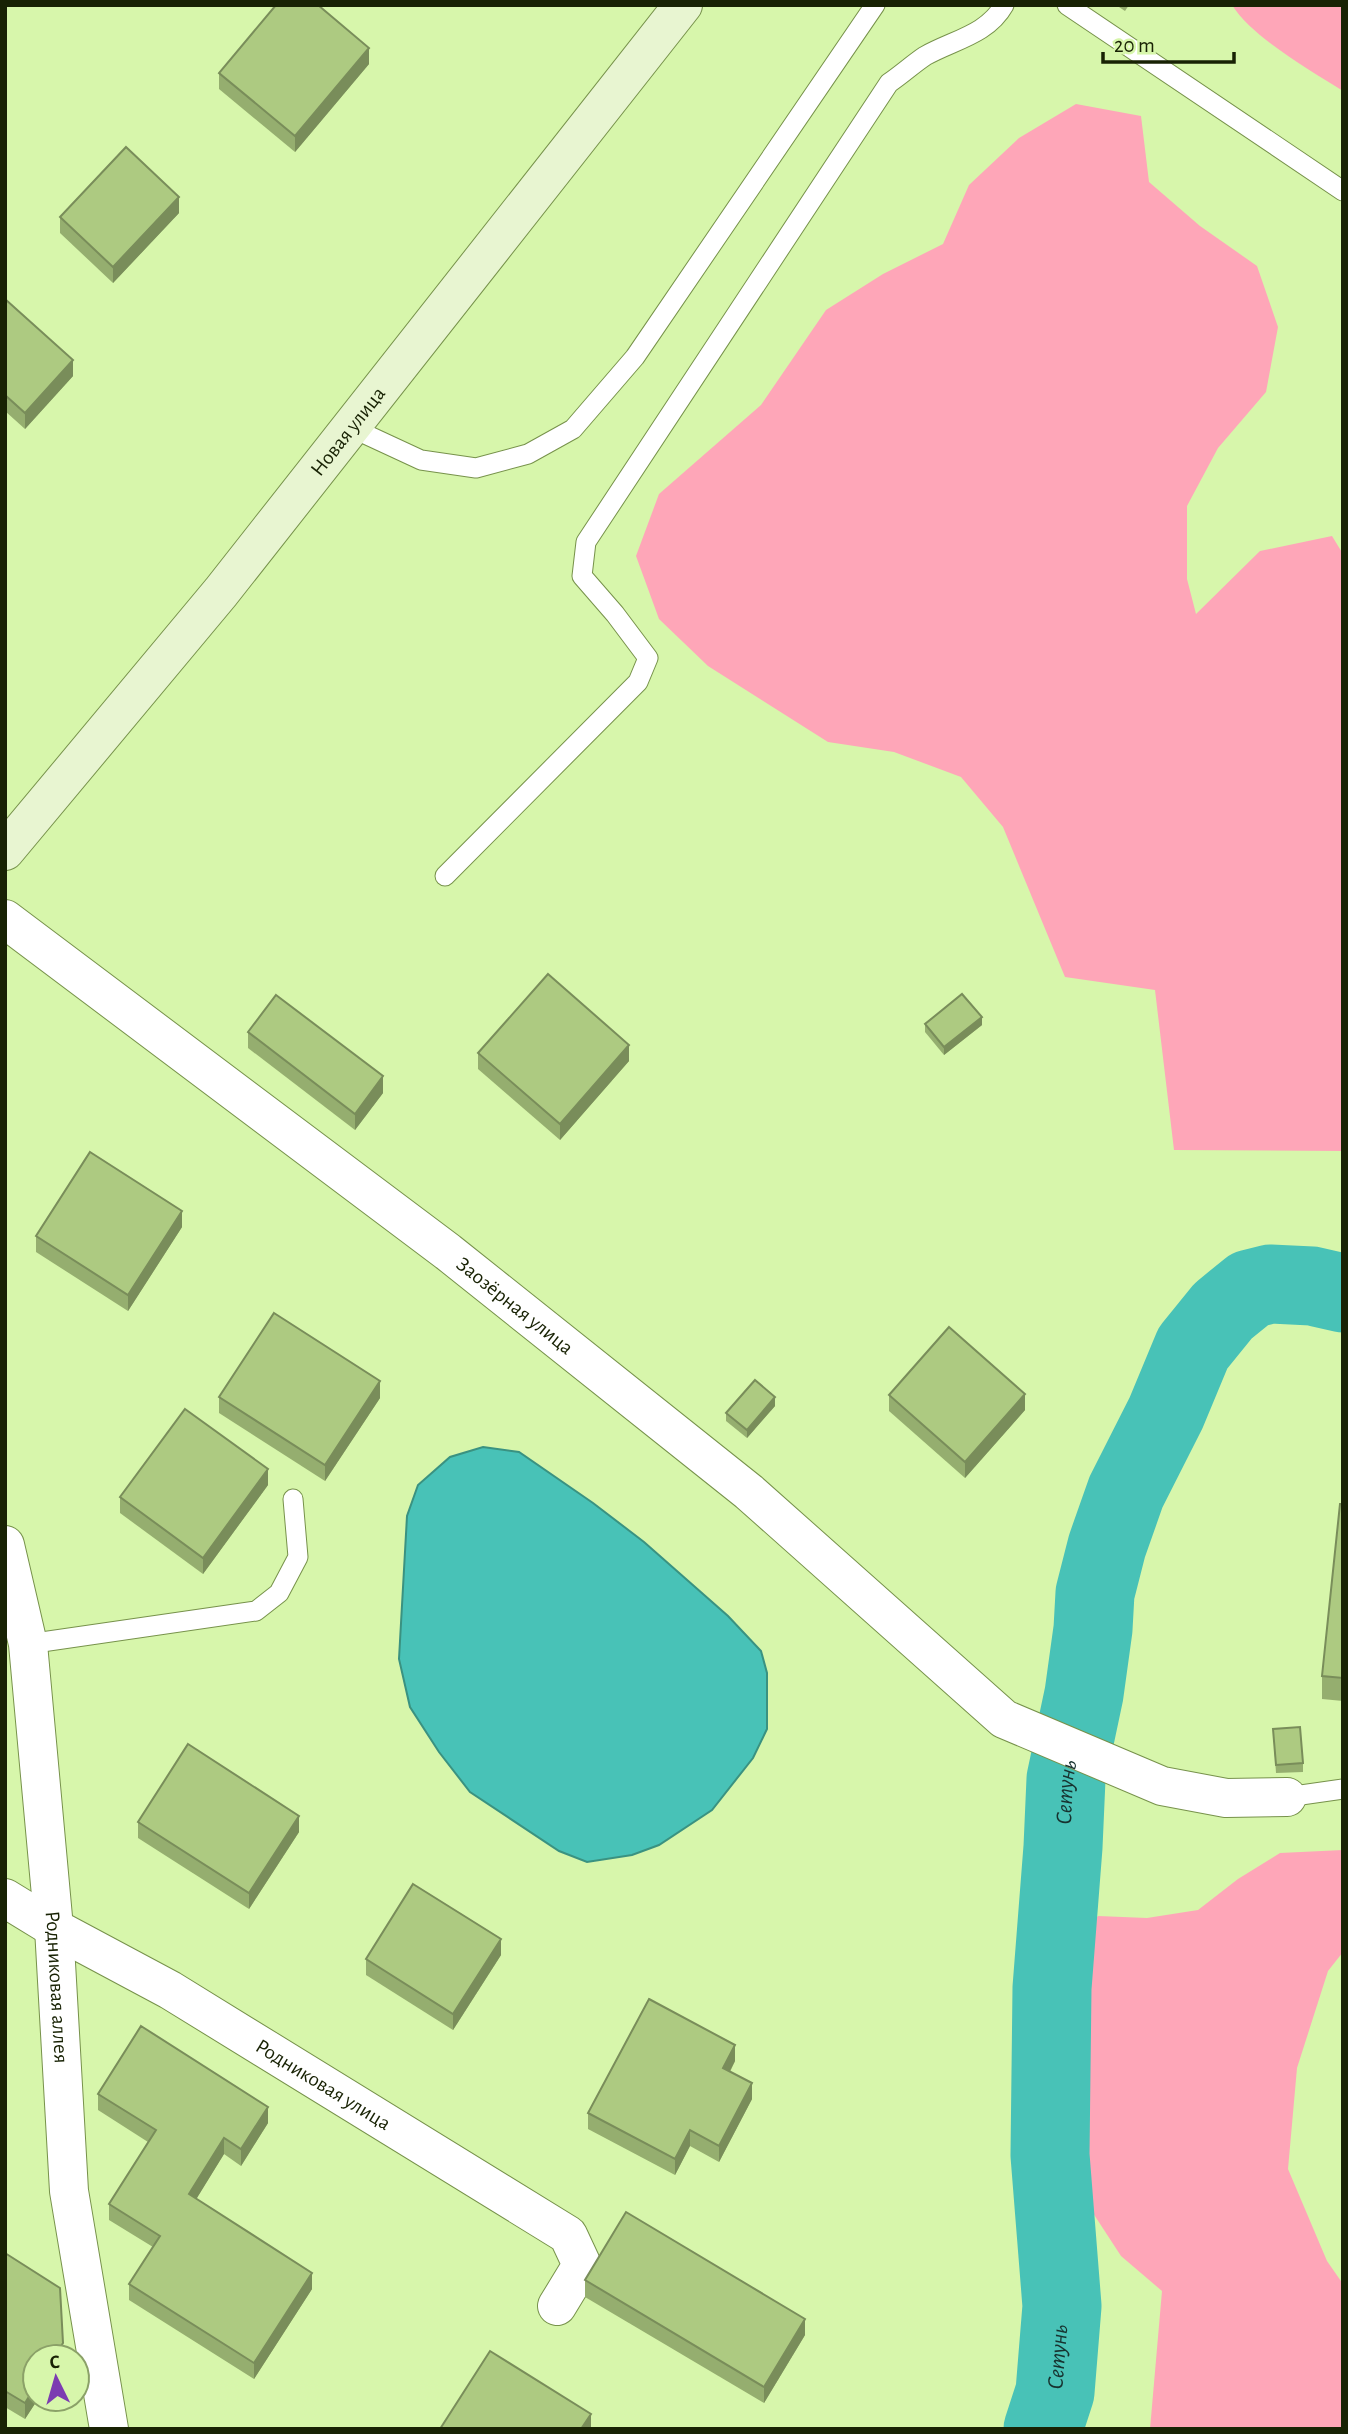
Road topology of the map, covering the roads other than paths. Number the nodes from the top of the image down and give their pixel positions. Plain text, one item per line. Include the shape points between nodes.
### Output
1 (683, 5) edge
2 (875, 5) edge
3 (1004, 5) edge
4 (1067, 5) edge
5 (1343, 191) edge
6 (352, 428) junction
7 (5, 851) edge
8 (445, 876) dead end
9 (5, 919) edge
10 (293, 1499) dead end
11 (5, 1545) edge
12 (28, 1644) junction
13 (1343, 1789) edge
14 (1287, 1797) joint
15 (5, 1898) edge
16 (54, 1928) junction
17 (557, 2306) dead end
18 (109, 2429) edge

1 - 6 street, Новая улица
2 - 6 lane via 635,357 573,429 528,454 476,468 421,460
3 - 8 lane via 998,16 968,37 926,56 889,83 586,542 582,576 648,658 638,682
4 - 5 lane
6 - 7 street, Новая улица
9 - 14 street, Заозёрная улица via 448,1252 749,1492 1004,1719 1163,1786 1226,1798
10 - 12 lane via 298,1557 279,1593 256,1611
11 - 12 street, Родниковая аллея
12 - 16 street, Родниковая аллея
13 - 14 lane
15 - 16 street, Родниковая улица
16 - 17 street, Родниковая улица via 170,1990 568,2235 582,2264
16 - 18 street, Родниковая аллея via 69,2191

